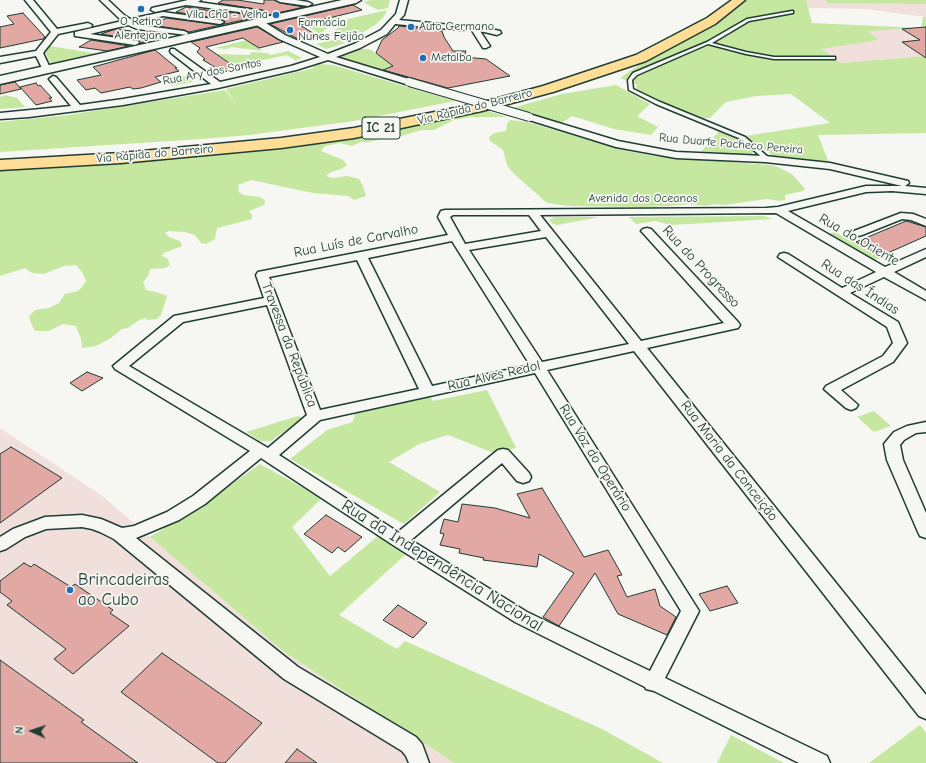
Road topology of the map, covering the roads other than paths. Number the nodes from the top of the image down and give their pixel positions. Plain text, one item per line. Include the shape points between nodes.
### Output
1 (29, 0) edge
2 (104, 0) edge
3 (197, 0) edge
4 (280, 0) edge
5 (356, 0) edge
6 (404, 0) edge
7 (718, 0) edge
8 (739, 0) edge
9 (185, 1) edge
10 (308, 4) dead end
11 (792, 12) dead end
12 (260, 18) junction
13 (125, 20) junction
14 (220, 22) dead end
15 (394, 22) junction
16 (473, 27) junction
17 (55, 32) junction
18 (184, 33) dead end
19 (497, 33) dead end
20 (135, 43) dead end
21 (708, 43) junction
22 (486, 46) dead end
23 (174, 52) dead end
24 (39, 53) junction
25 (328, 57) junction
26 (834, 58) dead end
27 (0, 60) edge
28 (50, 75) junction
29 (0, 80) edge
30 (218, 85) junction
31 (78, 108) junction
32 (0, 116) edge
33 (0, 155) edge
34 (767, 159) junction
35 (0, 165) edge
36 (851, 170) junction
37 (866, 189) junction
38 (926, 190) edge
39 (778, 210) junction
40 (532, 212) junction
41 (926, 223) edge
42 (647, 231) dead end
43 (548, 233) junction
44 (858, 233) dead end
45 (459, 243) junction
46 (926, 253) edge
47 (361, 256) junction
48 (784, 257) dead end
49 (885, 272) junction
50 (262, 275) joint
51 (842, 292) junction
52 (926, 296) edge
53 (271, 300) junction
54 (733, 324) joint
55 (636, 345) junction
56 (538, 367) junction
57 (427, 392) junction
58 (851, 405) dead end
59 (315, 416) junction
60 (926, 427) edge
61 (265, 454) junction
62 (523, 477) dead end
63 (926, 532) edge
64 (120, 535) junction
65 (399, 541) junction
66 (0, 545) edge
67 (653, 683) junction
68 (926, 710) edge
69 (419, 763) edge
70 (820, 763) edge

1 - 17 street
2 - 13 street
3 - 9 street
4 - 10 street
5 - 12 main road
6 - 15 street, Rua Ary dos Santos via 400,15
7 - 33 highway, Via Rápida do Barreiro / IC 21 via 672,30 578,71 459,105 310,131 218,141
8 - 35 highway, Via Rápida do Barreiro / IC 21 via 711,21 641,58 482,108 354,133 282,143 121,158
9 - 12 street
9 - 13 street
11 - 21 lane via 748,20
12 - 25 street, Rua Duarte Pacheco Pereira via 282,37
12 - 28 main road
13 - 14 street via 163,14
13 - 17 street
13 - 18 street via 137,27
13 - 20 street via 78,34
15 - 16 street
15 - 25 street, Rua Ary dos Santos via 357,46
16 - 19 street
16 - 22 street
17 - 24 street
21 - 26 lane via 774,58
21 - 34 lane via 635,74 630,80 631,90 744,138
23 - 30 street
24 - 27 street
24 - 28 street
25 - 30 street, Rua Ary dos Santos via 293,68
25 - 34 street, Rua Duarte Pacheco Pereira, bridge via 616,144 676,155
28 - 29 main road
28 - 31 street
30 - 31 street, Rua Ary dos Santos
31 - 32 street, Rua Ary dos Santos
34 - 36 street, Rua Duarte Pacheco Pereira
36 - 37 street via 868,178 870,183
36 - 38 street, Rua Duarte Pacheco Pereira
37 - 38 street, Avenida dos Oceanos
37 - 39 street, Avenida dos Oceanos
39 - 40 street, Avenida dos Oceanos
39 - 49 street, Rua do Oriente
40 - 43 street, Rua Maria da Conceição
40 - 45 street, Avenida dos Oceanos via 445,213 444,218
41 - 44 street via 913,217 901,216
42 - 54 street, Rua do Progresso
43 - 45 street, Rua Luís de Carvalho
43 - 55 street, Rua Maria da Conceição
45 - 47 street, Rua Luís de Carvalho
45 - 56 street, Rua Voz do Operário
46 - 49 street
47 - 50 street, Rua Luís de Carvalho
47 - 57 street
48 - 51 street, Rua das Índias
49 - 51 street
49 - 52 street, Rua do Oriente
50 - 53 street, Travessa da República
51 - 58 street, Rua das Índias via 893,325 900,343 888,359 831,388
53 - 59 street, Travessa da República
53 - 61 street, Rua da Independência Nacional via 179,319 120,366
54 - 55 street, Rua Alves Redol
55 - 56 street, Rua Alves Redol
55 - 68 street, Rua Maria da Conceição
56 - 57 street, Rua Alves Redol
56 - 67 street, Rua Voz do Operário via 690,611
57 - 59 street, Rua Alves Redol
59 - 61 street, Rua Alves Redol
60 - 63 street via 912,429 899,436 892,444 895,460
61 - 64 street, Rua Alves Redol via 173,516 137,532
61 - 65 street, Rua da Independência Nacional
62 - 65 street via 503,454
64 - 66 street via 94,523 59,521 31,527
64 - 69 street via 291,673 409,744 415,751
65 - 67 street, Rua da Independência Nacional via 521,618
67 - 70 street, Rua da Independência Nacional

